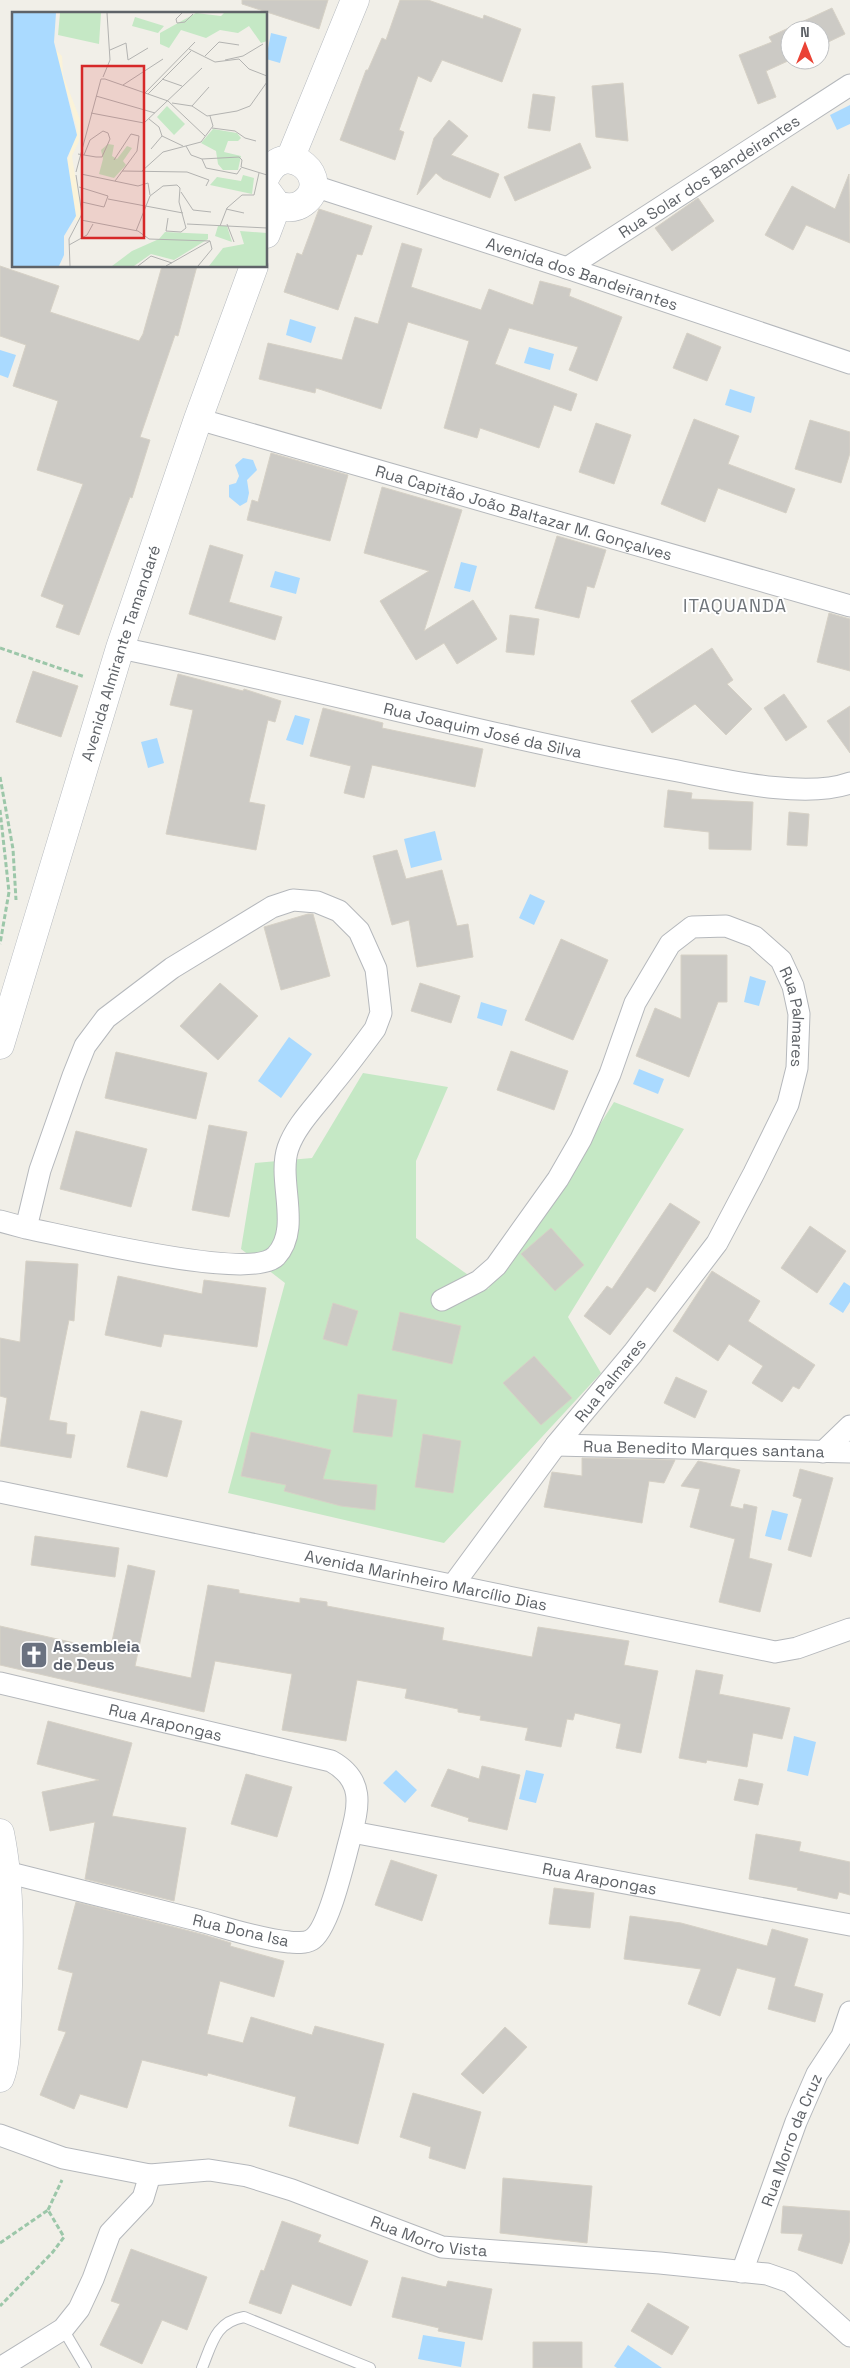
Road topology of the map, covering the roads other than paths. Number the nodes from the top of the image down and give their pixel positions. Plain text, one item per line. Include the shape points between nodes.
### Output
1 (355, 0) edge
2 (850, 85) edge
3 (290, 159) junction
4 (268, 173) edge
5 (314, 186) junction
6 (272, 197) edge
7 (268, 222) edge
8 (253, 268) edge
9 (567, 268) junction
10 (850, 363) edge
11 (198, 419) junction
12 (850, 606) edge
13 (120, 648) junction
14 (850, 783) edge
15 (0, 1045) edge
16 (0, 1221) edge
17 (26, 1228) junction
18 (442, 1300) dead end
19 (850, 1426) edge
20 (556, 1445) junction
21 (823, 1452) junction
22 (850, 1452) edge
23 (0, 1492) edge
24 (453, 1585) junction
25 (850, 1629) edge
26 (0, 1683) edge
27 (331, 1761) joint
28 (352, 1832) junction
29 (0, 1833) edge
30 (6, 1872) junction
31 (850, 1925) edge
32 (850, 2012) edge
33 (0, 2078) edge
34 (0, 2135) edge
35 (150, 2175) junction
36 (742, 2272) junction
37 (63, 2329) junction
38 (850, 2336) edge
39 (0, 2368) edge
40 (86, 2368) edge
41 (202, 2368) edge
42 (370, 2368) edge

1 - 3 main road
2 - 9 street, Rua Solar dos Bandeirantes
3 - 4 main road via 275,164
3 - 5 main road via 305,165
5 - 6 main road via 312,194 300,205 285,207
5 - 9 street, Avenida dos Bandeirantes
6 - 7 main road
8 - 11 main road, Avenida Almirante Tamandaré
9 - 10 street, Avenida dos Bandeirantes
11 - 12 street, Rua Capitão João Baltazar M. Gonçalves
11 - 13 main road, Avenida Almirante Tamandaré
13 - 14 street, Rua Joaquim José da Silva via 596,756 724,780 803,790 827,789
13 - 15 main road, Avenida Almirante Tamandaré
16 - 17 street
17 - 17 street via 199,1262 236,1264 275,1256 286,1237 288,1150 300,1125 375,1029 381,1013 376,969 359,931 339,911 317,902 293,900 272,907 172,968 106,1018 85,1046 73,1076 40,1170
18 - 20 street, Rua Palmares via 479,1281 496,1266 558,1179 581,1139 610,1074 635,1003 670,944 692,927 726,926 755,937 781,960 793,986 799,1014 797,1068 788,1104 717,1244 633,1353
19 - 21 street
20 - 21 street, Rua Benedito Marques santana
20 - 24 street, Rua Palmares
21 - 22 street, Rua Benedito Marques santana
23 - 24 street, Avenida Marinheiro Marcílio Dias
24 - 25 street, Avenida Marinheiro Marcílio Dias via 775,1652 797,1648
26 - 27 street, Rua Arapongas
27 - 28 street, Rua Dona Isa via 346,1769 359,1796
28 - 30 street, Rua Dona Isa via 323,1926 312,1940 305,1942 289,1942 245,1932
28 - 31 street, Rua Arapongas
29 - 30 main road
30 - 33 main road via 6,2044
32 - 36 street, Rua Morro da Cruz via 842,2036 817,2074 796,2122
34 - 35 street, Rua Morro Vista via 63,2158
35 - 36 street, Rua Morro Vista via 209,2170 247,2176 442,2247
35 - 37 street via 143,2198 110,2233 79,2309
36 - 38 street, Rua Morro Vista via 767,2274 790,2282
37 - 39 street
37 - 40 lane
41 - 42 lane via 218,2332 230,2322 244,2318

